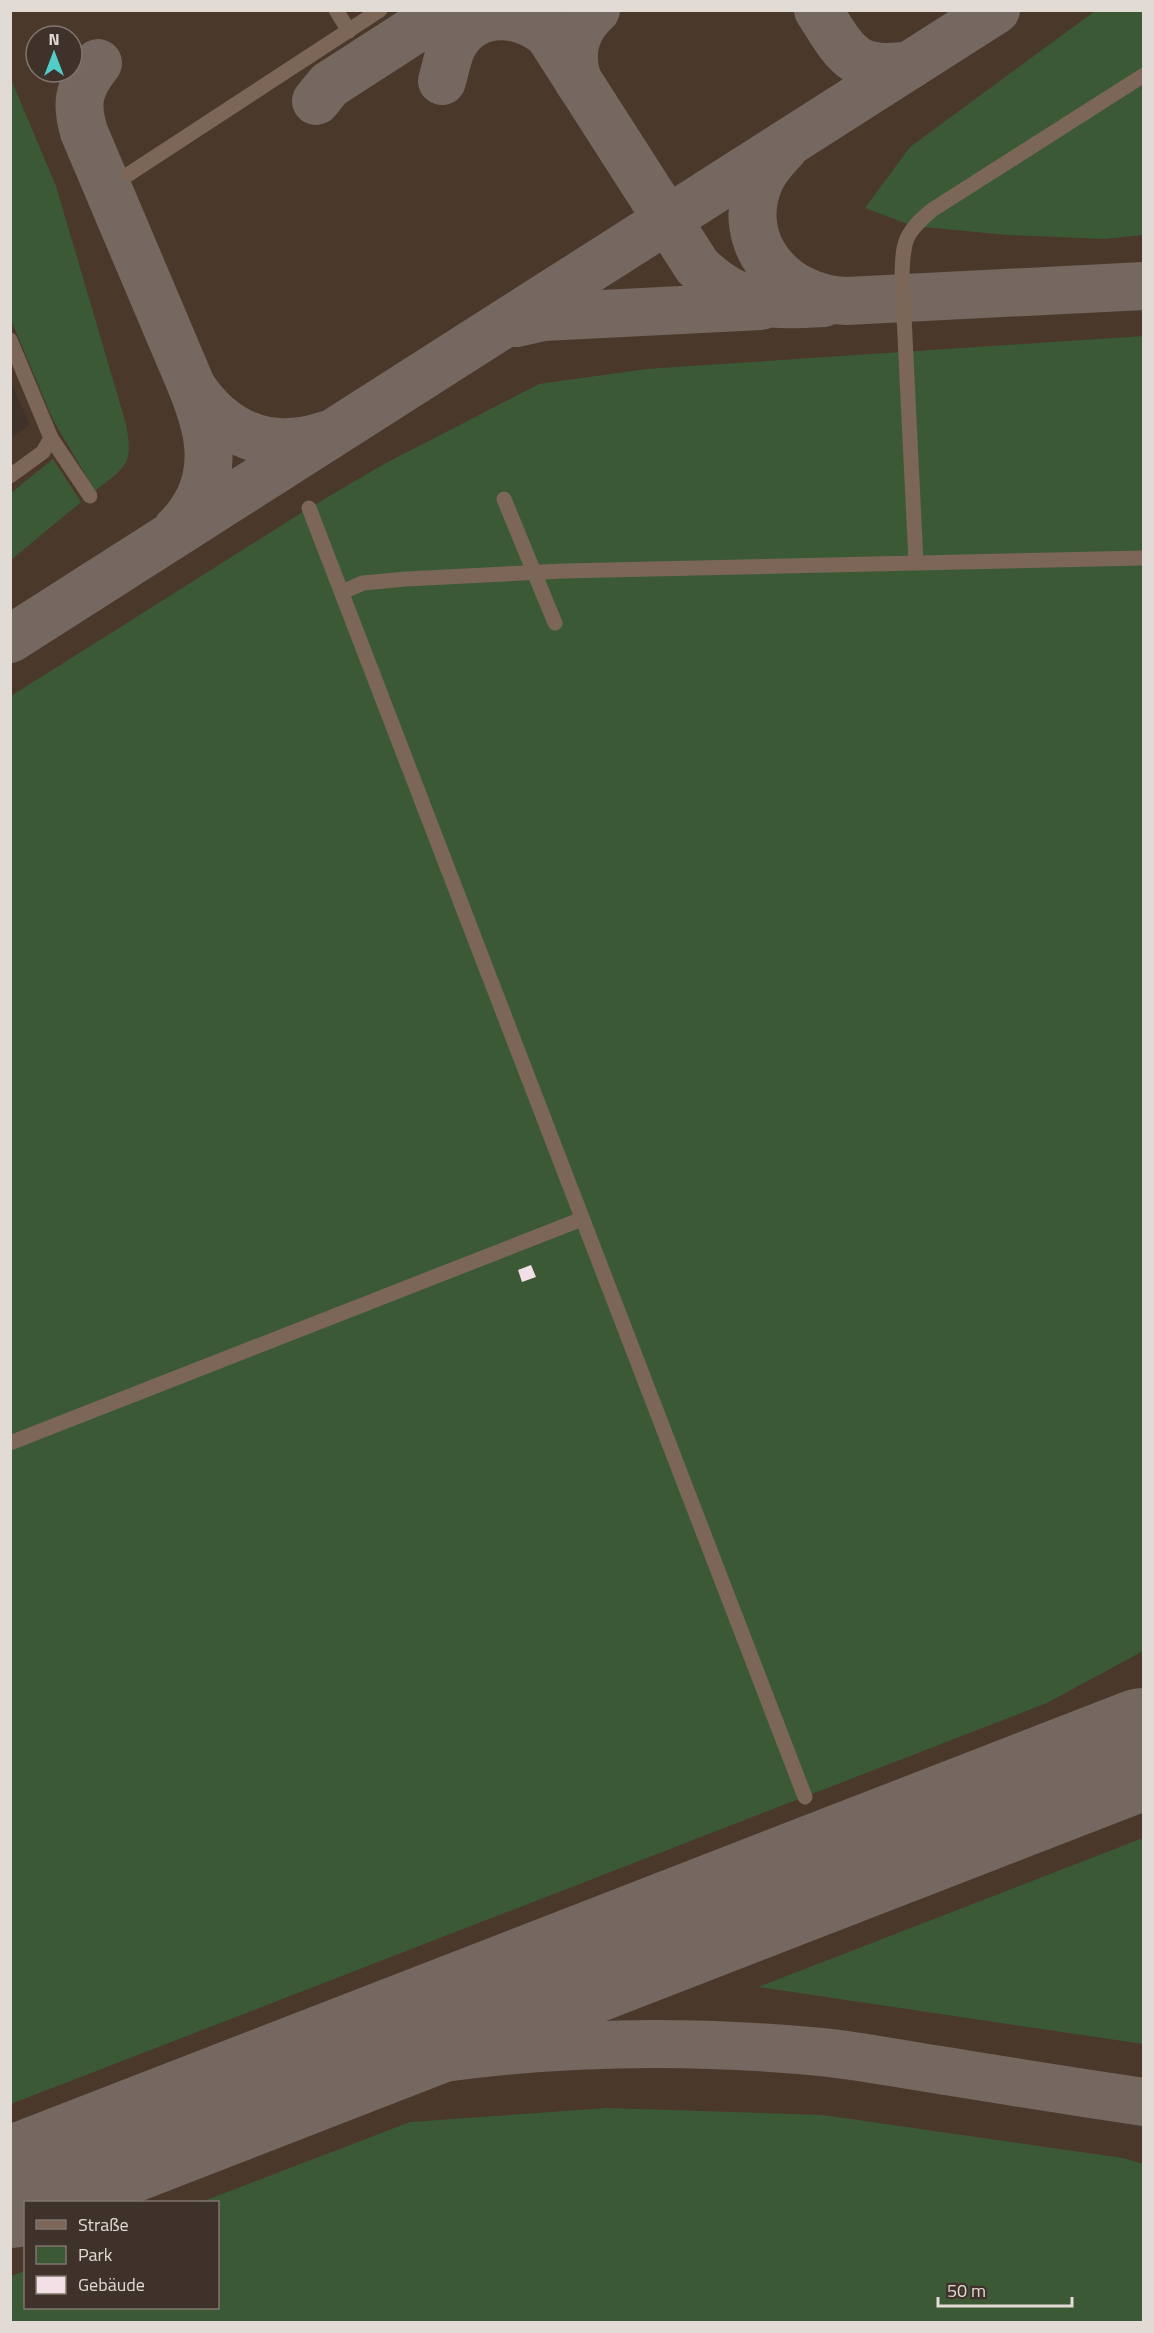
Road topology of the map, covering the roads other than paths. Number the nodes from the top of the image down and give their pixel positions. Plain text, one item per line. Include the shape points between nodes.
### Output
1 (336, 10) edge
2 (380, 10) edge
3 (349, 31) junction
4 (1143, 75) edge
5 (129, 174) dead end
6 (10, 340) edge
7 (51, 438) junction
8 (10, 476) edge
9 (90, 496) dead end
10 (504, 499) dead end
11 (309, 508) dead end
12 (1143, 558) edge
13 (916, 562) junction
14 (535, 573) junction
15 (342, 592) junction
16 (555, 623) dead end
17 (582, 1219) junction
18 (10, 1443) edge
19 (805, 1797) dead end

1 - 3 lane
2 - 3 lane
3 - 5 lane
4 - 13 lane via 932,210 913,226 903,246
6 - 7 lane
7 - 8 lane via 43,452
7 - 9 lane
10 - 14 lane
11 - 15 lane
12 - 13 lane
13 - 14 lane
14 - 15 lane via 363,583
14 - 16 lane
15 - 17 lane
17 - 18 lane
17 - 19 lane

